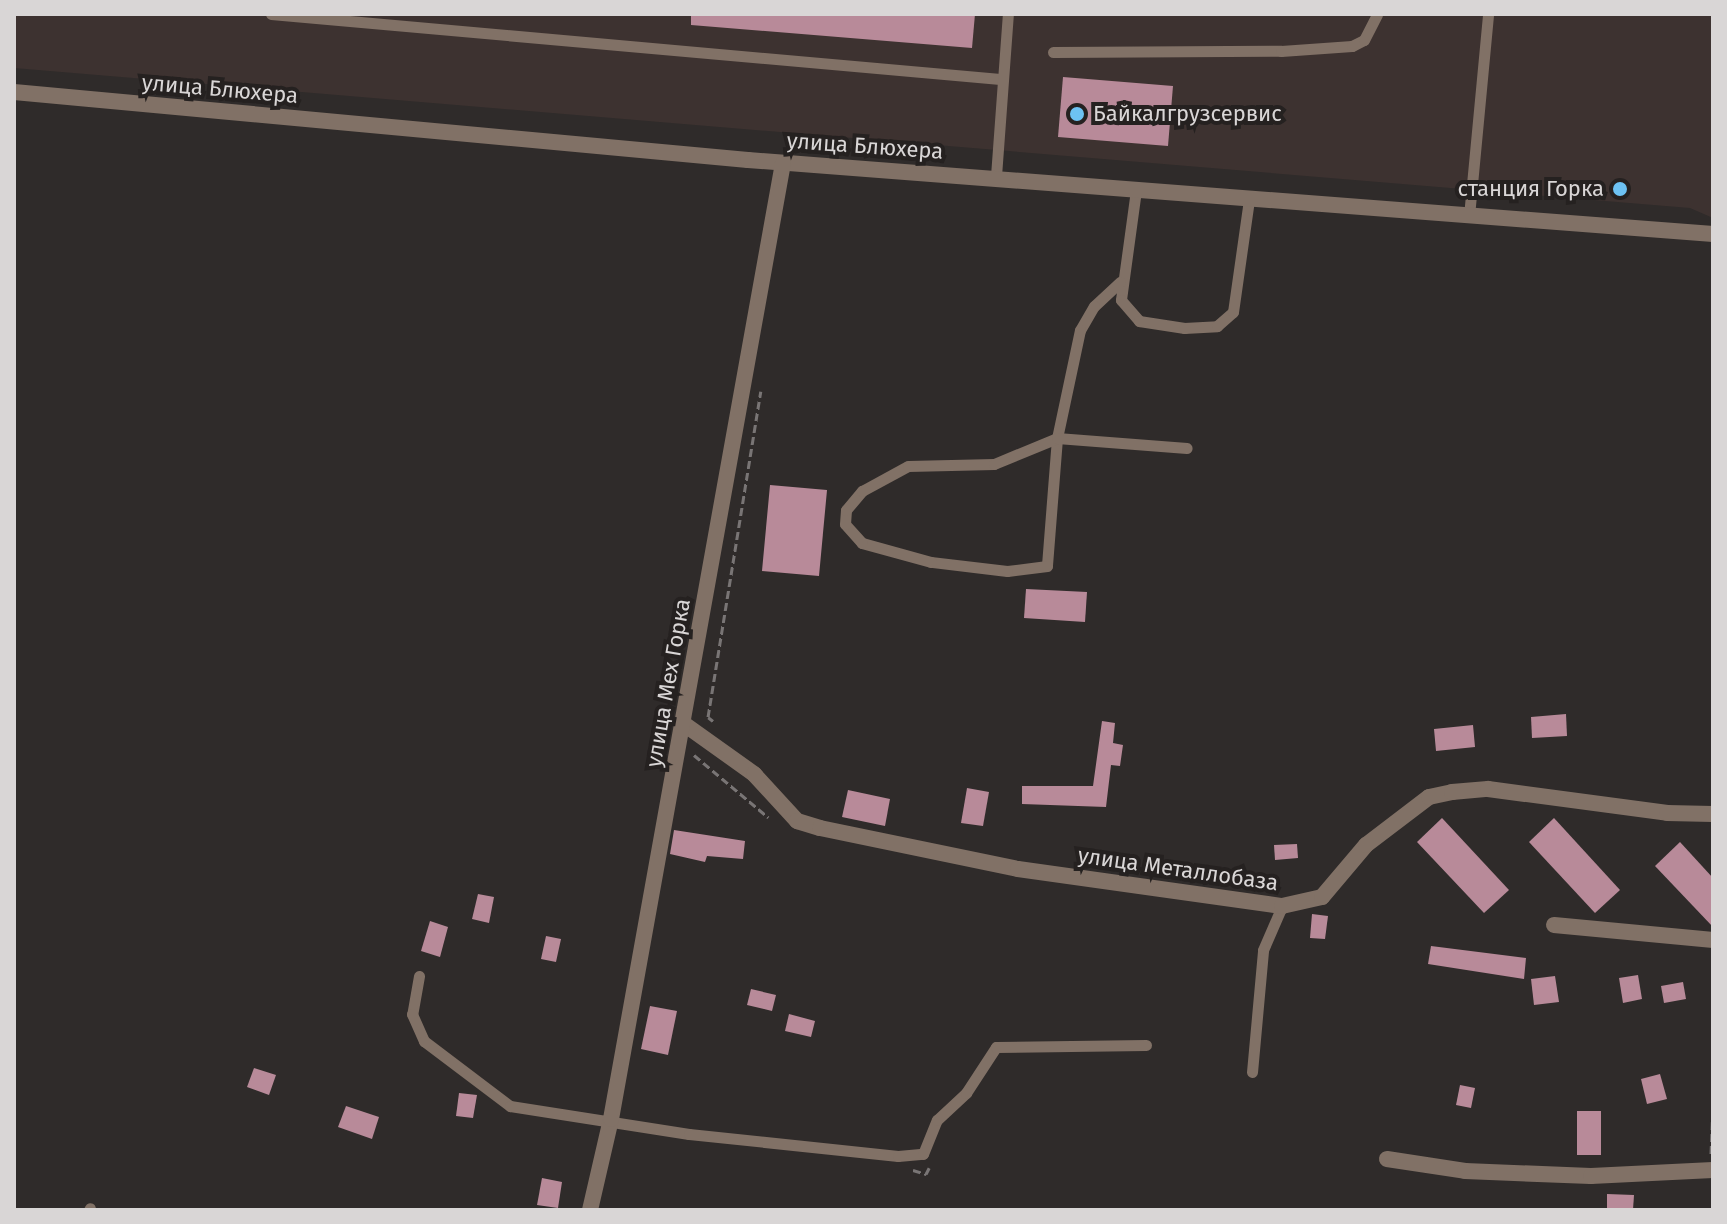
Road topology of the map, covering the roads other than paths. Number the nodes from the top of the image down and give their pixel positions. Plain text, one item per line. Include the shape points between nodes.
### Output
1 (271, 14) edge
2 (1008, 14) edge
3 (1377, 14) edge
4 (1488, 14) edge
5 (1053, 52) dead end
6 (1000, 79) junction
7 (14, 92) edge
8 (783, 163) junction
9 (996, 176) junction
10 (1136, 190) junction
11 (1249, 199) junction
12 (1469, 216) junction
13 (1713, 234) edge
14 (1120, 282) junction
15 (1057, 438) junction
16 (1187, 448) dead end
17 (684, 724) junction
18 (1713, 814) edge
19 (1282, 906) junction
20 (1554, 925) dead end
21 (1713, 940) edge
22 (419, 976) dead end
23 (1146, 1045) dead end
24 (1252, 1072) dead end
25 (611, 1119) junction
26 (1387, 1159) dead end
27 (1713, 1170) edge
28 (590, 1210) edge

1 - 6 lane
2 - 6 lane
3 - 5 lane via 1364,40 1352,46
4 - 12 lane
6 - 9 lane
7 - 8 street, улица Блюхера
8 - 9 street, улица Блюхера
8 - 17 street, улица Мех Горка
9 - 10 street, улица Блюхера
10 - 11 street, улица Блюхера
10 - 14 lane
11 - 12 street, улица Блюхера
11 - 14 lane via 1233,312 1217,326 1184,328 1139,321 1121,300
12 - 13 street, улица Блюхера
14 - 15 lane via 1094,306 1080,330
15 - 15 lane via 994,464 908,466 862,491 846,510 845,524 862,543 931,562 1007,571 1047,566
15 - 16 lane
17 - 19 street, улица Металлобаза via 754,774 797,821 1018,869
17 - 25 street, улица Мех Горка
18 - 19 street, улица Металлобаза via 1667,813 1488,789 1452,792 1429,797 1366,845 1322,897
19 - 24 lane via 1263,950
20 - 21 street
22 - 25 lane via 412,1014 416,1030 464,1073 510,1106
23 - 25 lane via 996,1047 966,1093 937,1120 917,1157 689,1134
25 - 28 street, улица Мех Горка
26 - 27 street via 1465,1171 1591,1176

